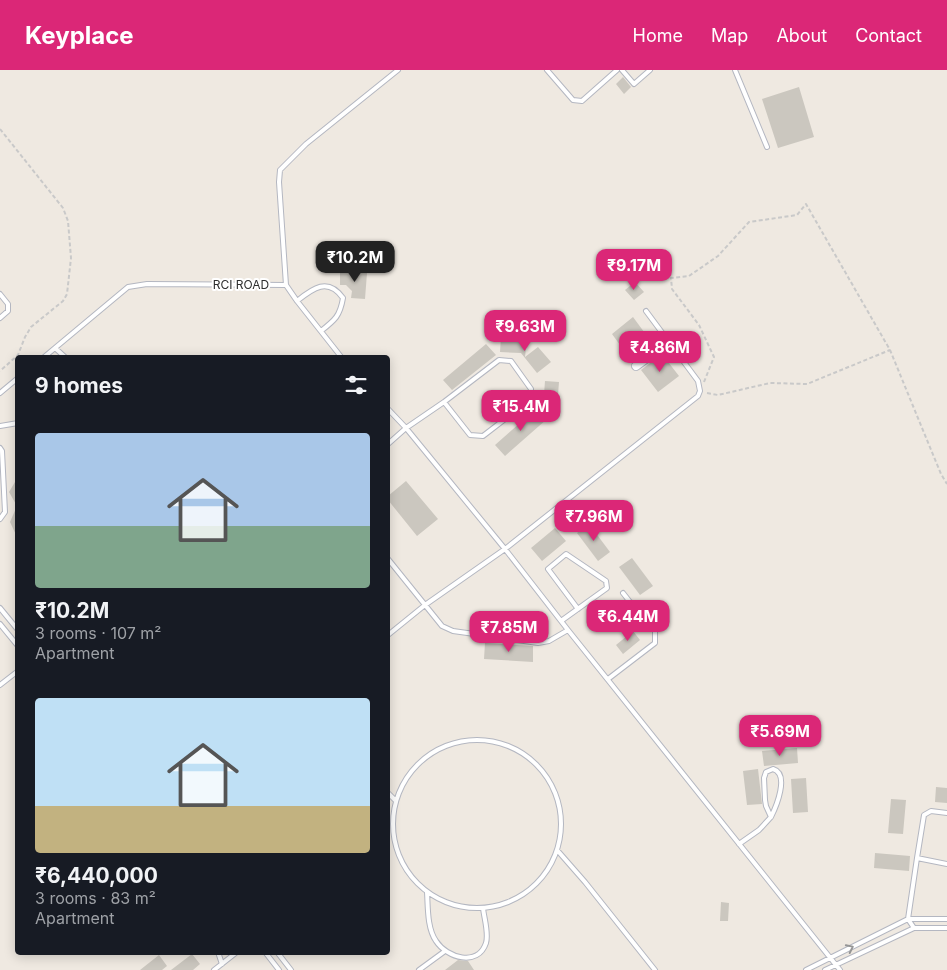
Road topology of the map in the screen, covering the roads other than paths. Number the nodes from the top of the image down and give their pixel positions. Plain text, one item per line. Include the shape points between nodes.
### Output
1 (398, 70) edge
2 (547, 70) edge
3 (617, 70) edge
4 (622, 70) edge
5 (650, 70) edge
6 (735, 70) edge
7 (767, 147) dead end
8 (286, 284) junction
9 (0, 294) edge
10 (296, 301) junction
11 (646, 311) dead end
12 (0, 318) edge
13 (321, 331) junction
14 (669, 342) junction
15 (55, 348) junction
16 (47, 355) edge
17 (63, 355) edge
18 (340, 355) edge
19 (636, 366) dead end
20 (15, 380) edge
21 (0, 393) edge
22 (444, 402) junction
23 (390, 411) edge
24 (15, 424) edge
25 (0, 426) edge
26 (406, 428) junction
27 (390, 442) edge
28 (0, 448) edge
29 (0, 519) edge
30 (506, 549) junction
31 (390, 561) edge
32 (623, 593) dead end
33 (425, 605) junction
34 (0, 608) edge
35 (578, 609) junction
36 (561, 621) junction
37 (0, 624) edge
38 (15, 626) edge
39 (568, 630) junction
40 (390, 633) edge
41 (15, 642) edge
42 (15, 673) edge
43 (608, 679) junction
44 (0, 685) edge
45 (390, 795) edge
46 (395, 800) junction
47 (947, 813) edge
48 (771, 818) junction
49 (739, 844) junction
50 (558, 850) junction
51 (916, 858) junction
52 (947, 864) edge
53 (427, 892) junction
54 (483, 908) junction
55 (908, 919) junction
56 (947, 919) edge
57 (914, 928) junction
58 (947, 928) edge
59 (445, 951) junction
60 (219, 955) edge
61 (233, 955) edge
62 (267, 955) edge
63 (279, 955) edge
64 (831, 958) junction
65 (222, 964) junction
66 (427, 965) junction
67 (836, 965) junction
68 (217, 969) edge
69 (279, 970) edge
70 (291, 970) edge
71 (419, 970) edge
72 (431, 970) edge
73 (655, 970) edge
74 (806, 970) edge
75 (825, 970) edge
76 (840, 970) edge

1 - 8 lane, RCI ROAD via 306,144 280,170
2 - 3 lane via 572,100 582,101
4 - 5 lane via 634,84
6 - 7 lane
8 - 10 lane
8 - 15 lane, RCI ROAD via 147,284 128,287
9 - 12 lane via 8,304 8,311
10 - 13 lane
10 - 13 lane via 311,290 325,286 337,290 343,298 341,308 334,321
11 - 14 lane
13 - 18 lane
14 - 19 street
14 - 30 lane via 698,381 698,396
15 - 16 lane, RCI ROAD
15 - 17 lane
20 - 21 lane
22 - 22 lane via 499,360 510,361 532,389 530,400 483,436 470,435
22 - 26 lane
23 - 26 lane
24 - 25 lane
26 - 27 lane
26 - 30 lane
28 - 29 lane via 5,512
30 - 33 lane
30 - 36 lane
31 - 33 lane
32 - 43 lane via 655,621 655,643
33 - 39 lane via 442,626 452,631 538,643 549,641
33 - 40 lane
34 - 38 lane
35 - 35 lane via 548,569 566,554 606,582 607,588
35 - 36 lane
36 - 39 lane
37 - 41 lane
39 - 43 lane
42 - 44 lane
43 - 49 lane
45 - 46 lane
46 - 50 lane via 411,770 437,749 469,740 502,743 532,759 553,785 562,817
46 - 53 lane via 392,814 394,844 406,870
47 - 51 lane via 931,811 924,815
48 - 48 lane via 766,806 764,778 766,772 773,769 778,770 781,781 780,797
48 - 49 lane
49 - 64 lane
50 - 54 lane via 546,872 529,890 507,902
50 - 73 lane
51 - 52 lane
51 - 55 lane
53 - 54 lane via 459,906
53 - 59 lane via 433,935
54 - 59 lane via 486,942 482,949 476,955 465,957
55 - 56 lane
55 - 57 lane
64 -> 55 lane
57 - 58 lane
57 - 67 lane
59 - 66 lane
60 - 65 lane
61 - 65 lane
62 - 69 lane
63 - 70 lane
64 - 67 lane
64 - 74 lane
65 - 68 lane
66 - 71 lane
66 - 72 lane
67 - 75 lane
67 - 76 lane

